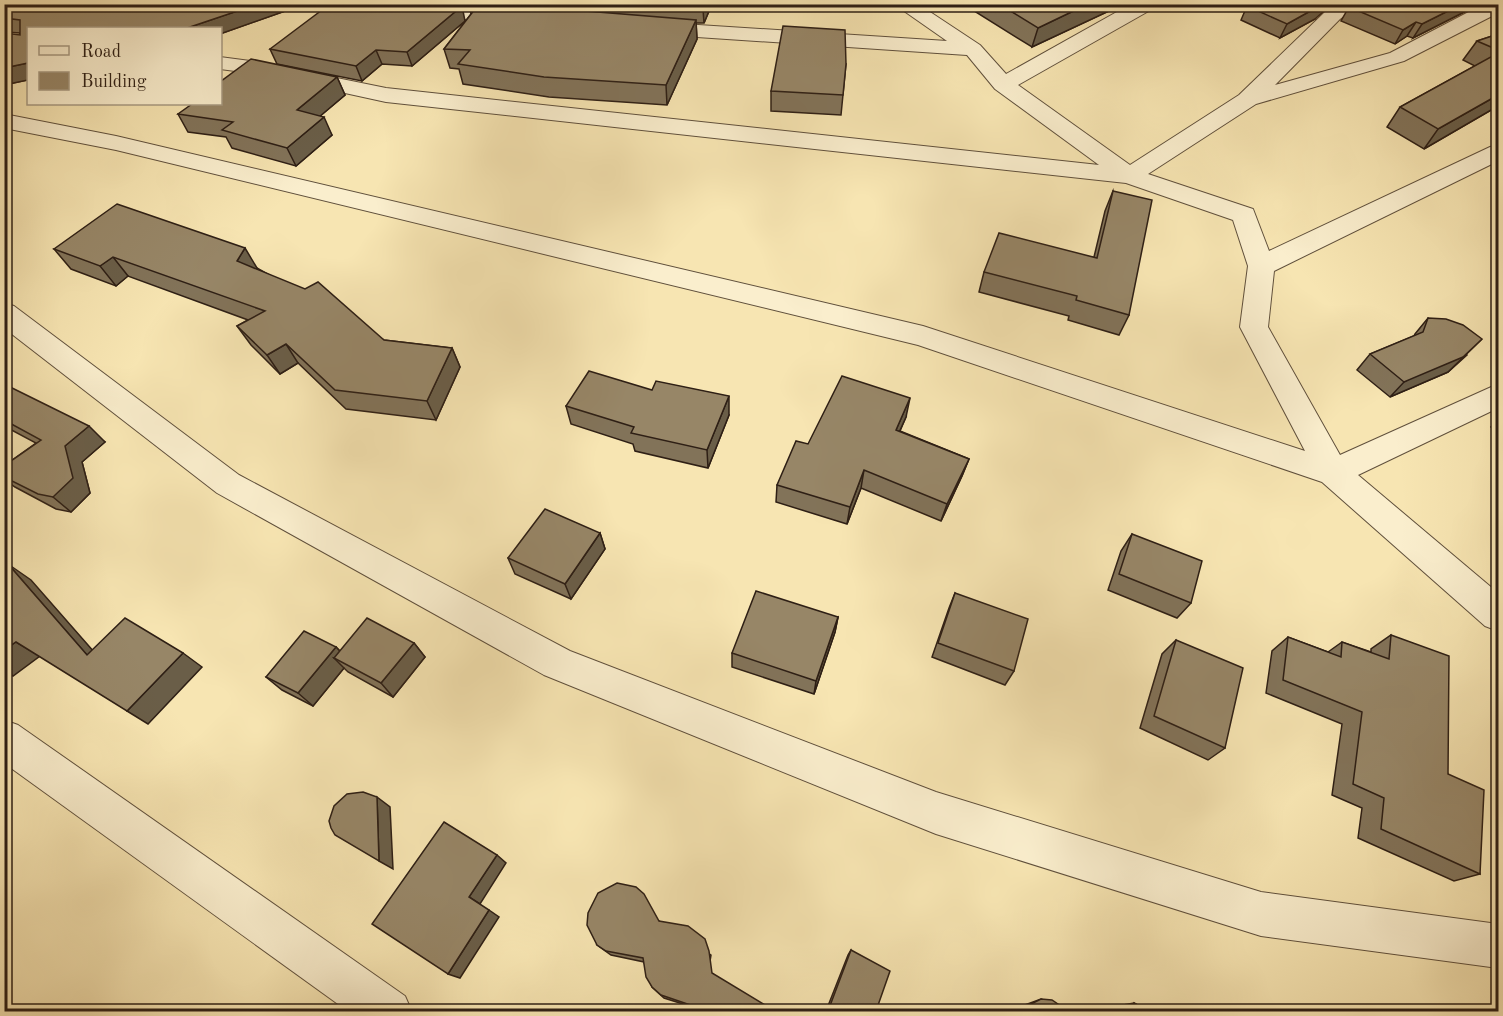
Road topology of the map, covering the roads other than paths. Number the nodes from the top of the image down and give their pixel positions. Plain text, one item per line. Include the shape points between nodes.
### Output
1 (378, 4) edge
2 (904, 4) edge
3 (1147, 4) edge
4 (1350, 4) edge
5 (1498, 5) edge
6 (540, 20) edge
7 (634, 27) edge
8 (973, 49) junction
9 (222, 63) edge
10 (1003, 84) junction
11 (1247, 99) junction
12 (4, 121) edge
13 (1498, 152) edge
14 (1129, 176) junction
15 (1261, 266) junction
16 (4, 313) edge
17 (1498, 395) edge
18 (1333, 473) junction
19 (1498, 615) edge
20 (4, 739) edge
21 (1498, 946) edge
22 (389, 1011) edge

1 - 6 street
2 - 8 street
3 - 10 street
4 - 11 street via 1333,15
5 - 11 street via 1397,57
7 - 8 street
8 - 10 street
9 - 14 street via 386,95
10 - 14 street
11 - 14 street
12 - 18 street via 116,142 923,336
13 - 15 street
14 - 15 street via 1244,215
15 - 18 street via 1254,327
16 - 21 street via 228,484 557,663 936,813 1261,914
17 - 18 street
18 - 19 street
20 - 22 street

